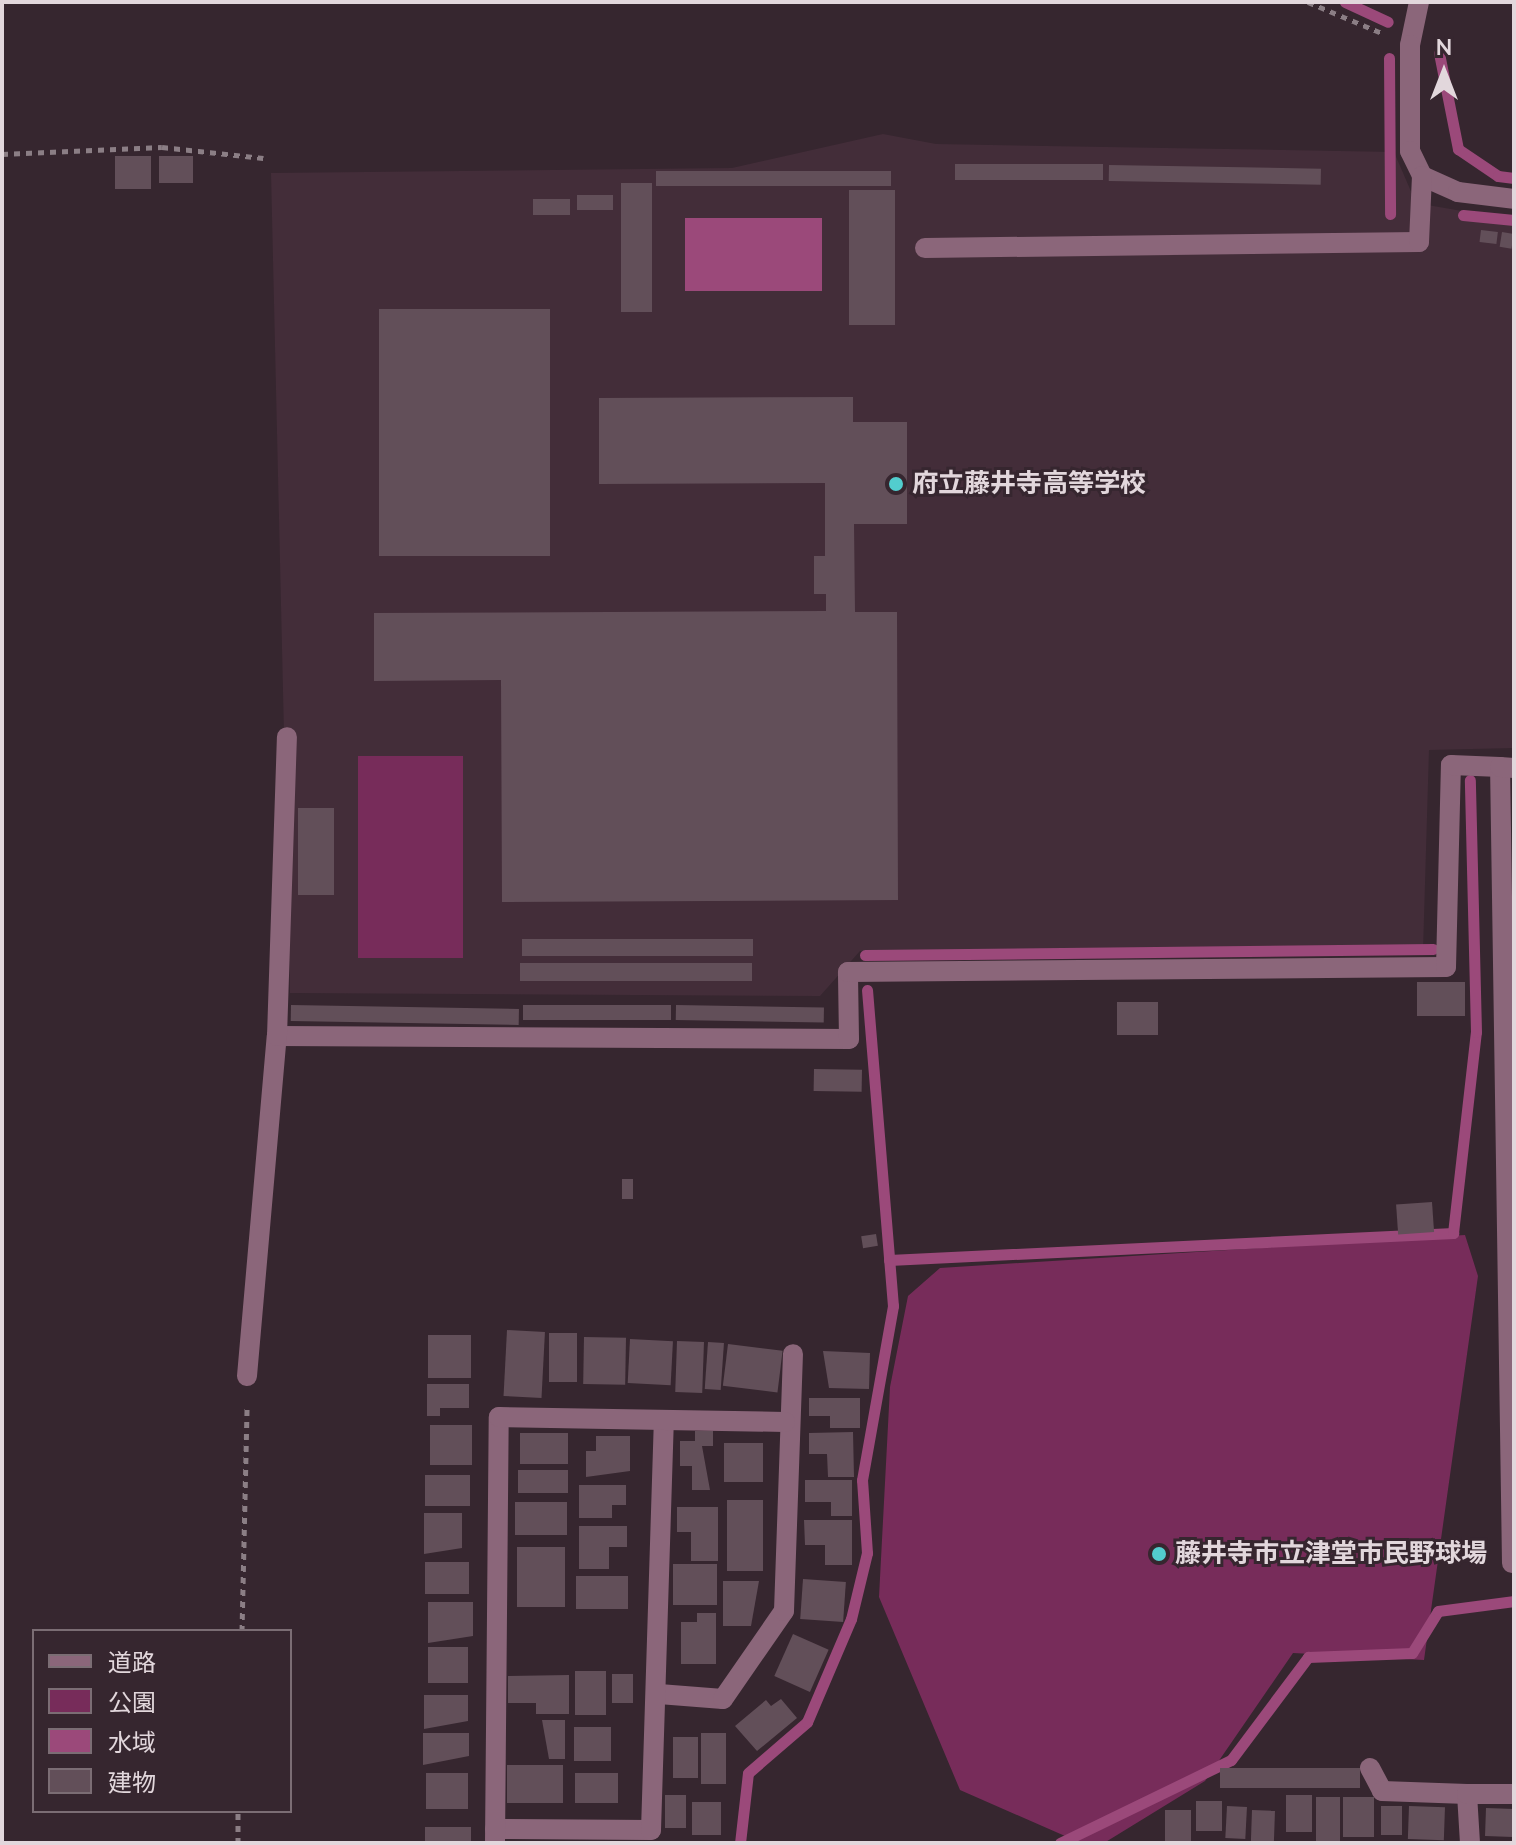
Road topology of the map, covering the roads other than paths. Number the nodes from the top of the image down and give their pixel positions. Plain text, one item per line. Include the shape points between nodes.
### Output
1 (1419, 2) edge
2 (1422, 176) junction
3 (1514, 199) edge
4 (925, 248) dead end
5 (287, 737) dead end
6 (1507, 767) edge
7 (277, 1036) junction
8 (793, 1354) dead end
9 (247, 1376) road end
10 (664, 1421) junction
11 (785, 1422) junction
12 (1512, 1563) edge
13 (659, 1694) junction
14 (1370, 1768) dead end
15 (1467, 1794) junction
16 (1514, 1794) edge
17 (495, 1836) edge
18 (1470, 1843) edge

1 - 2 street via 1410,45 1410,151
2 - 3 street via 1458,192
2 - 4 street via 1419,242
5 - 7 street
6 - 7 street via 1451,765 1446,967 848,972 849,1039
6 - 12 street
7 - 9 street
8 - 11 street
10 - 11 street
10 - 13 street
10 - 17 street via 499,1417
11 - 13 street via 784,1611 723,1699
13 - 17 street via 651,1830
14 - 15 street via 1382,1791
15 - 16 street
15 - 18 street

